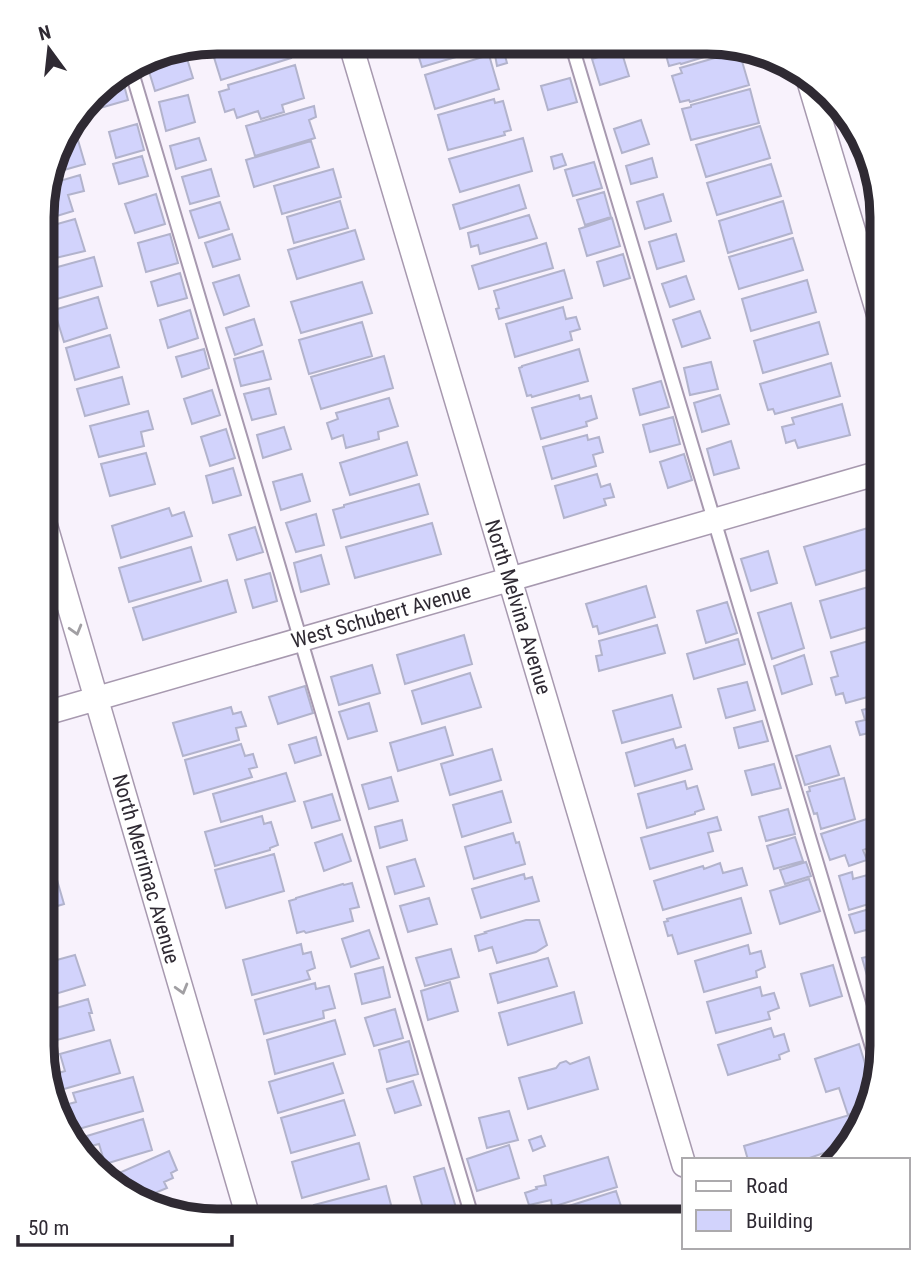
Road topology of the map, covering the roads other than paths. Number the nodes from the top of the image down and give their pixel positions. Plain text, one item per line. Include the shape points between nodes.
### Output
1 (574, 54) edge
2 (354, 55) edge
3 (134, 78) edge
4 (813, 94) edge
5 (870, 286) edge
6 (870, 475) edge
7 (713, 520) junction
8 (54, 555) edge
9 (510, 579) junction
10 (300, 639) junction
11 (96, 698) junction
12 (54, 711) edge
13 (869, 1038) edge
14 (682, 1158) edge
15 (246, 1209) edge
16 (469, 1209) edge

1 - 7 lane
2 - 9 street, North Melvina Avenue
3 - 10 lane
4 - 5 street
6 - 7 street, West Schubert Avenue
7 - 9 street, West Schubert Avenue
7 - 13 lane
8 -> 11 street, North Merrimac Avenue
9 - 10 street, West Schubert Avenue
9 - 14 street, North Melvina Avenue
10 - 11 street, West Schubert Avenue
10 - 16 lane
11 - 12 street, West Schubert Avenue
11 -> 15 street, North Merrimac Avenue

